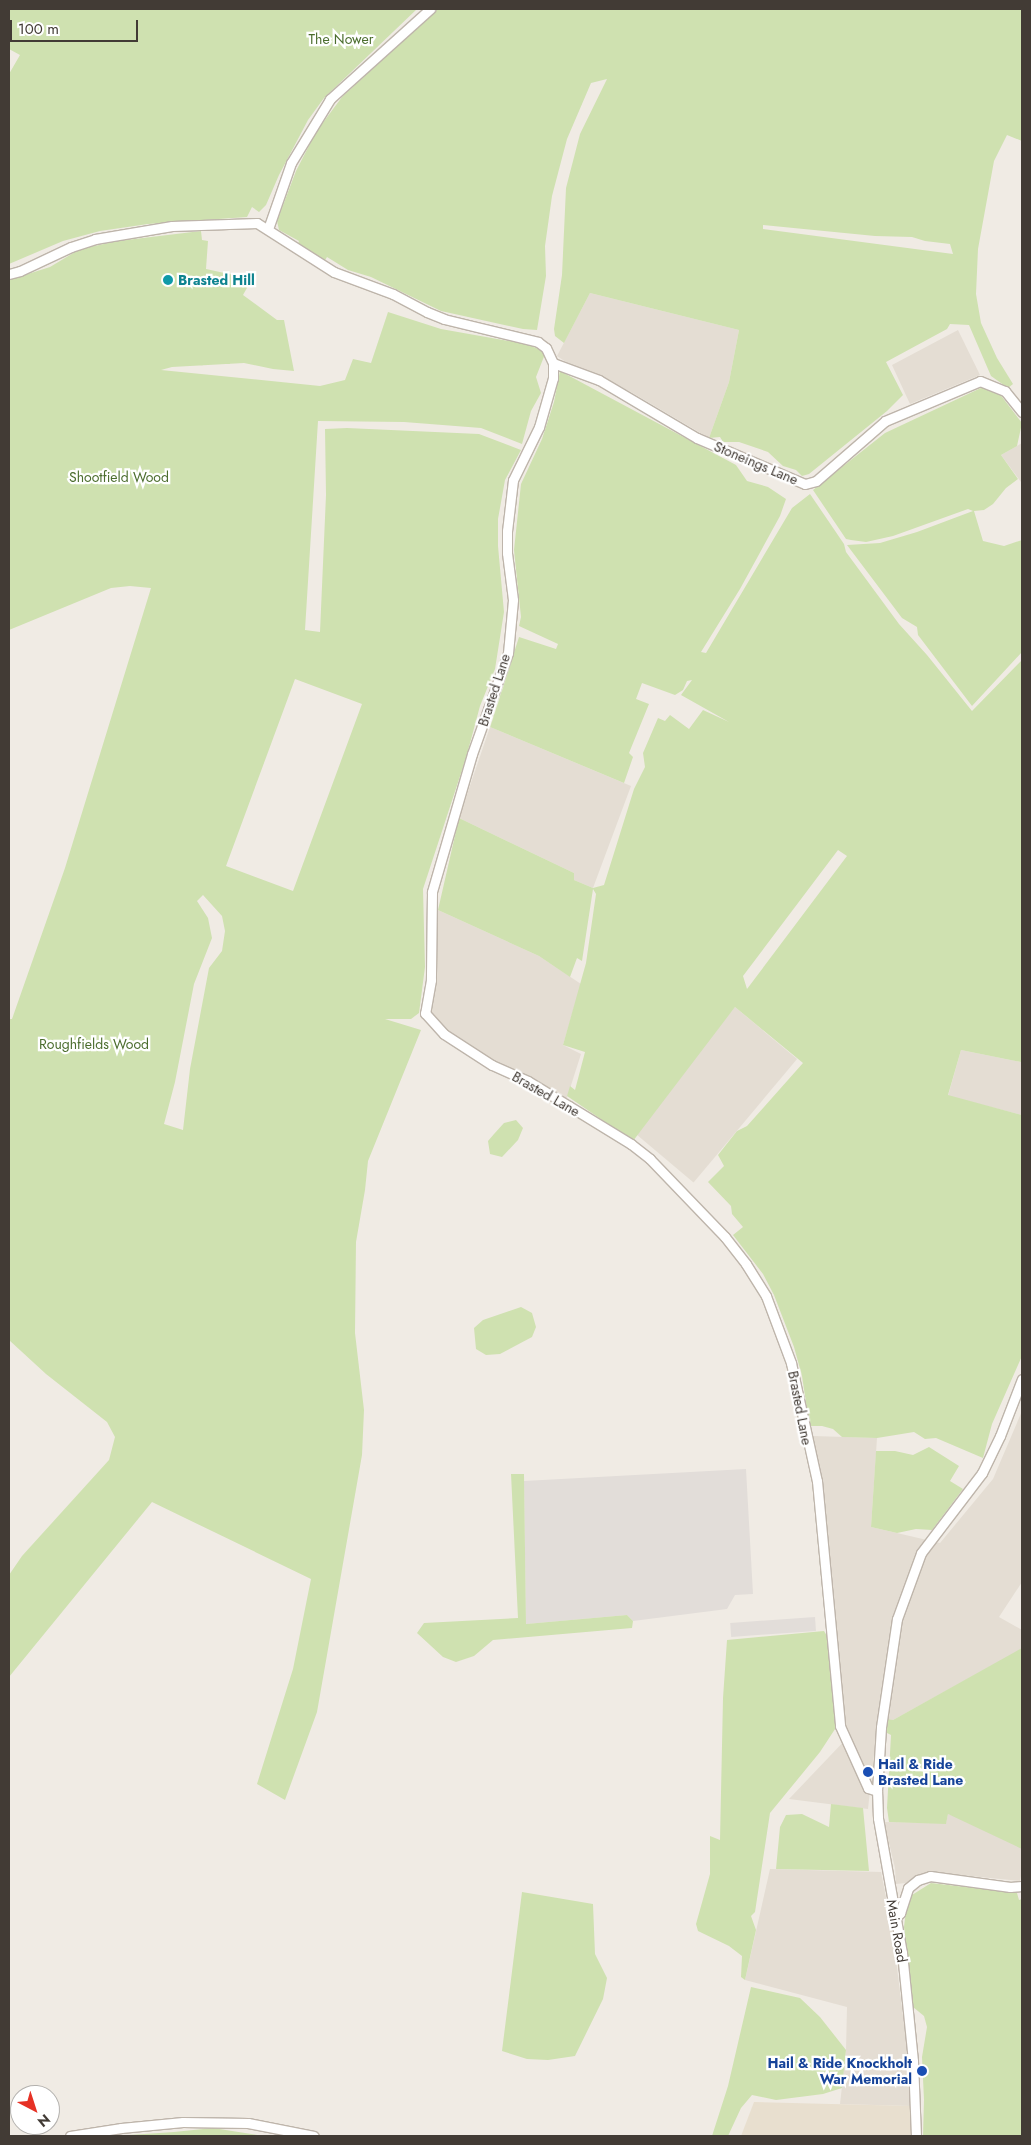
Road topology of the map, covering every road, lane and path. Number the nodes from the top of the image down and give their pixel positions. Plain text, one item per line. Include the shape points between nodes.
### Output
1 (430, 9) edge
2 (268, 229) junction
3 (9, 274) edge
4 (553, 363) junction
5 (1022, 412) edge
6 (1022, 1379) edge
7 (876, 1791) junction
8 (1022, 1886) edge
9 (896, 1917) junction
10 (70, 2136) edge
11 (314, 2136) edge
12 (916, 2136) edge

1 - 2 street via 330,99 291,163
2 - 3 street via 257,223 241,222 172,226 114,236 71,247 40,264
2 - 4 street via 334,272 393,294 427,312 538,342 550,354
4 - 5 street, Stoneings Lane via 599,380 696,438 805,484 816,481 886,421 980,381 1005,391
4 - 7 street, Brasted Lane via 539,427 513,480 507,531 513,600 508,653 472,754 432,892 431,980 425,1013 444,1034 492,1065 528,1081 650,1159 725,1237 766,1296 791,1362 817,1481 840,1726 868,1788
6 - 7 street, Main Road via 982,1474 921,1553 897,1619 881,1728
7 - 9 street, Main Road via 880,1837
8 - 9 street via 930,1876 908,1888
9 - 12 street, Main Road via 913,2061
10 - 11 street via 183,2122 248,2123

